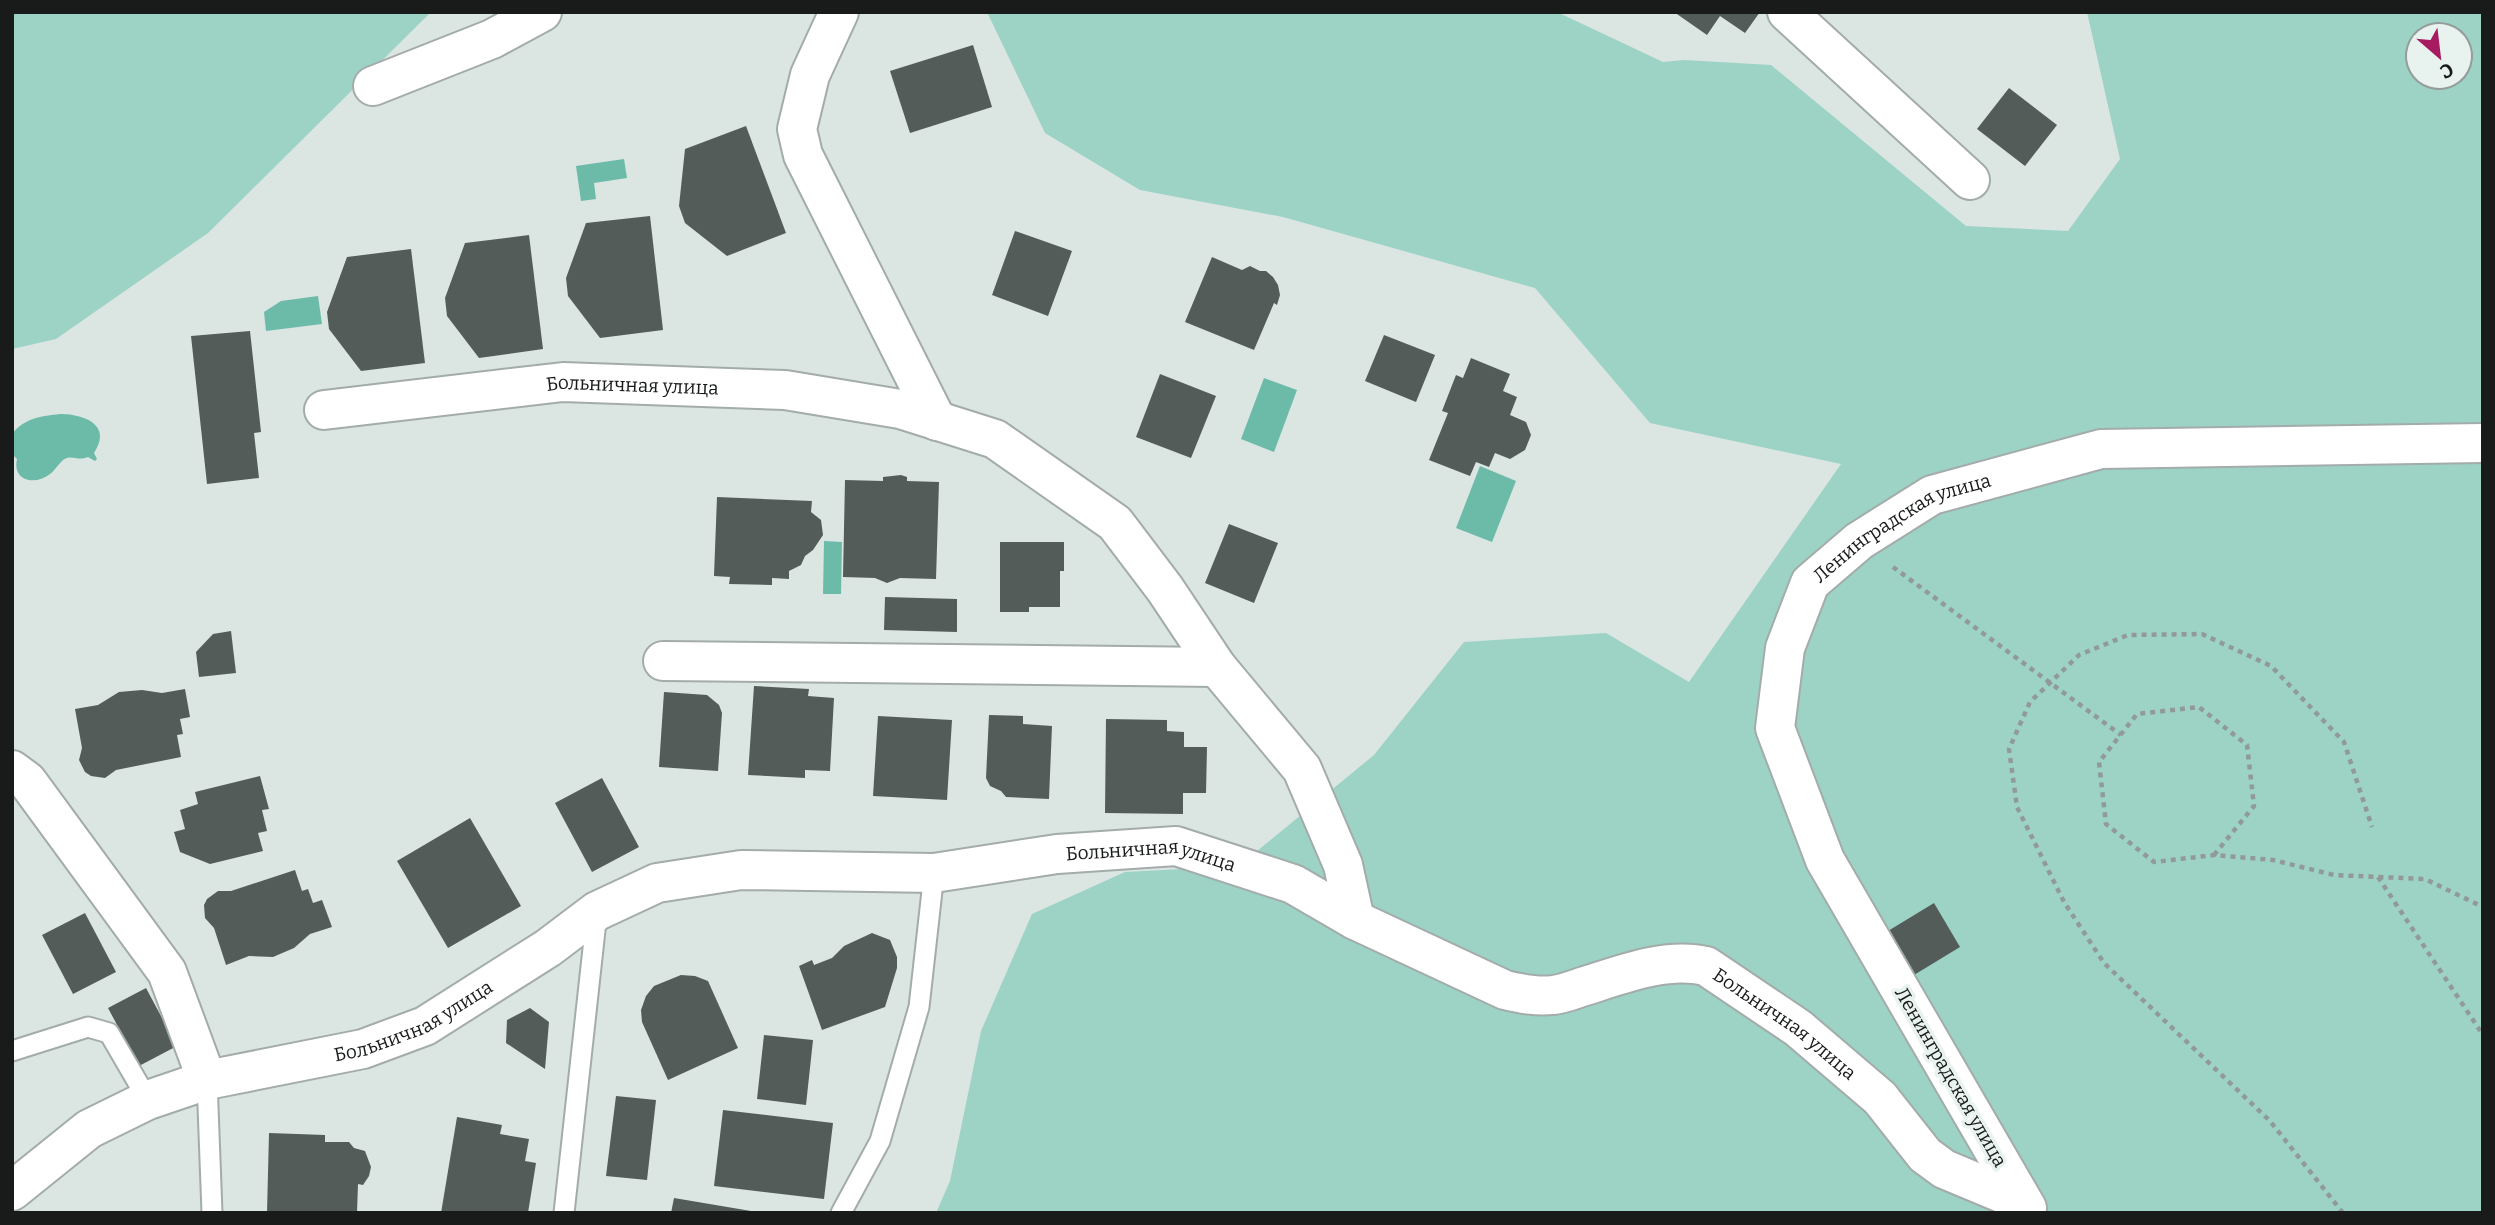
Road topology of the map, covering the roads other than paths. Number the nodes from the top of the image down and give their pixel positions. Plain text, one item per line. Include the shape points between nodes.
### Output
1 (542, 12) edge
2 (839, 12) edge
3 (1787, 12) edge
4 (373, 86) dead end
5 (1970, 180) dead end
6 (324, 410) dead end
7 (937, 421) junction
8 (2483, 443) edge
9 (663, 661) dead end
10 (1217, 667) junction
11 (12, 770) edge
12 (934, 873) junction
13 (597, 911) junction
14 (1355, 920) junction
15 (12, 1051) edge
16 (206, 1080) junction
17 (148, 1100) junction
18 (12, 1191) edge
19 (2027, 1207) edge
20 (212, 1213) edge
21 (564, 1213) edge
22 (841, 1213) edge

1 - 4 street via 492,39
2 - 7 street via 810,75 797,129 803,155
3 - 5 street
6 - 7 street, Больничная улица via 563,382 785,390 900,409
7 - 10 street, Больничная улица via 995,439 1115,523
8 - 19 street, Ленинградская улица via 2102,449 1932,495 1859,541 1810,583 1785,648 1775,728 1825,860
9 - 10 street
10 - 14 street, Больничная улица via 1302,769 1343,865
11 - 16 street via 27,781 167,972
12 - 13 street, Больничная улица via 741,870 657,883
12 - 14 street, Больничная улица via 1058,854 1176,846 1293,884
12 - 22 lane via 919,1007 880,1141
13 - 16 street, Больничная улица via 548,948 425,1026 363,1049
13 - 21 lane
14 - 19 street, Больничная улица via 1527,996 1555,995 1668,965 1689,962 1706,967 1798,1028 1880,1098 1925,1155 1944,1169
15 - 17 lane via 88,1027 109,1033
16 - 17 street, Больничная улица
16 - 20 lane
17 - 18 street, Больничная улица via 89,1129

